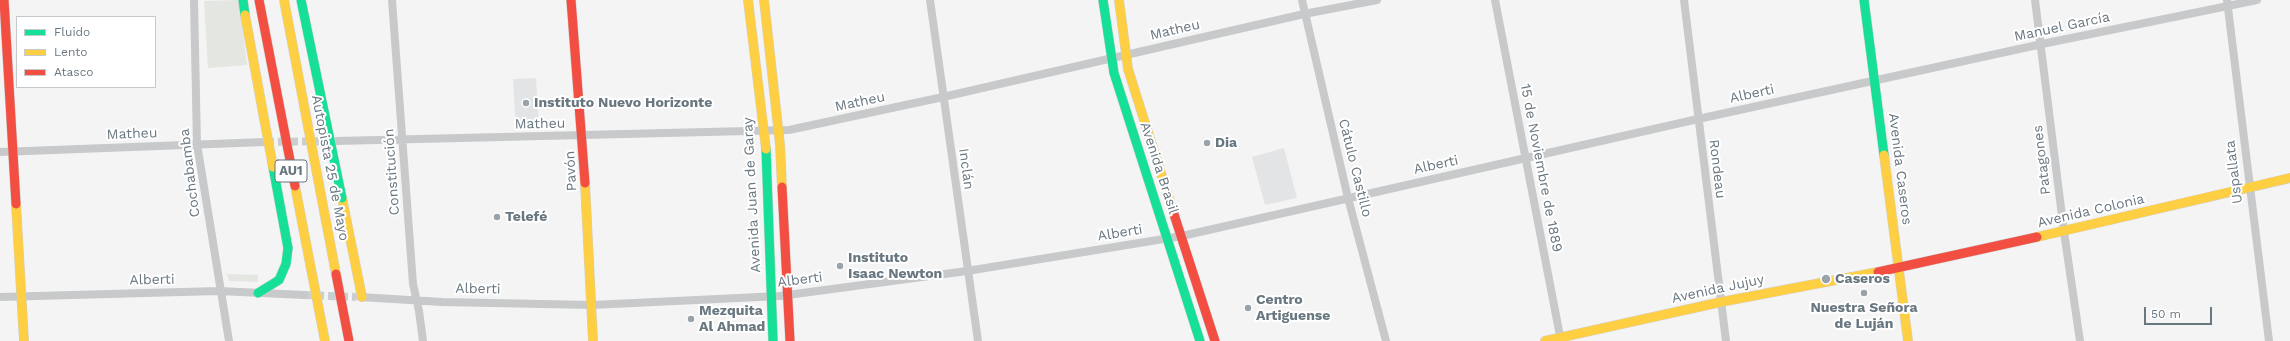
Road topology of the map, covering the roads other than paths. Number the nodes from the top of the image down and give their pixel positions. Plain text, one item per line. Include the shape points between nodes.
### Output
1 (4, 0) edge
2 (194, 0) edge
3 (243, 0) edge
4 (259, 0) edge
5 (284, 0) edge
6 (301, 0) edge
7 (392, 0) edge
8 (571, 0) edge
9 (748, 0) edge
10 (764, 0) edge
11 (930, 0) edge
12 (1103, 0) edge
13 (1119, 0) edge
14 (1302, 0) edge
15 (1377, 0) edge
16 (1495, 0) edge
17 (1684, 0) edge
18 (1864, 0) edge
19 (2035, 0) edge
20 (2256, 0) edge
21 (2228, 3) edge
22 (1304, 14) junction
23 (2042, 44) junction
24 (1125, 55) junction
25 (1110, 58) junction
26 (1874, 82) junction
27 (944, 98) junction
28 (1698, 119) junction
29 (779, 131) junction
30 (764, 132) junction
31 (583, 136) junction
32 (402, 140) junction
33 (337, 141) tunnel mouth
34 (265, 142) tunnel mouth
35 (197, 144) junction
36 (13, 151) junction
37 (0, 152) edge
38 (1526, 159) junction
39 (2290, 178) edge
40 (2249, 188) junction
41 (1348, 198) junction
42 (2064, 232) junction
43 (1182, 236) junction
44 (1167, 239) junction
45 (1898, 268) junction
46 (967, 271) junction
47 (219, 291) junction
48 (258, 293) junction
49 (304, 295) tunnel mouth
50 (0, 296) edge
51 (21, 296) junction
52 (788, 296) junction
53 (359, 297) joint
54 (771, 297) junction
55 (417, 300) junction
56 (1721, 302) junction
57 (592, 305) junction
58 (1561, 339) edge
59 (24, 341) edge
60 (229, 341) edge
61 (325, 341) edge
62 (349, 341) edge
63 (422, 341) edge
64 (593, 341) edge
65 (773, 341) edge
66 (790, 341) edge
67 (978, 341) edge
68 (1200, 341) edge
69 (1215, 341) edge
70 (1386, 341) edge
71 (1545, 341) edge
72 (1726, 341) edge
73 (1908, 341) edge
74 (2080, 341) edge
75 (2269, 341) edge

1 - 36 main road
2 - 35 street, Cochabamba
3 - 48 main road, bridge via 288,248 286,264 278,280
4 - 61 main road, AU1, bridge
5 - 62 main road, Autopista 25 de Mayo / AU1, bridge
6 - 53 main road, bridge via 342,198
7 - 32 street, Constitución
8 - 31 main road, Pavón
9 - 30 main road, Avenida Juan de Garay
10 - 29 main road, Avenida Juan de Garay
11 - 27 street, Inclán
12 - 25 main road, Avenida Brasil
13 - 24 main road, Avenida Brasil
14 - 22 street, Cátulo Castillo
15 - 22 street, Matheu
16 - 38 street, 15 de Noviembre de 1889
17 - 28 street, Rondeau
18 - 26 main road, Avenida Caseros
19 - 23 street, Patagones
20 - 21 street, Manuel García
21 - 23 street, Manuel García
21 - 40 street, Uspallata
22 - 24 street, Matheu
22 - 41 street, Cátulo Castillo
23 - 26 street, Manuel García
23 - 42 street, Patagones
24 - 25 street, Matheu
24 - 43 main road, Avenida Brasil
25 - 27 street, Matheu
25 - 44 main road, Avenida Brasil
26 - 28 street, Alberti
26 - 45 main road, Avenida Caseros
27 - 29 street, Matheu
27 - 46 street, Inclán
28 - 38 street, Alberti
28 - 56 street, Rondeau
29 - 30 street, Matheu
29 - 52 main road, Avenida Juan de Garay
30 - 31 street, Matheu
30 - 54 main road, Avenida Juan de Garay
31 - 32 street, Matheu
31 - 57 main road, Pavón
32 - 33 street, Matheu
32 - 55 street, Constitución via 413,284
34 - 35 street, Matheu
35 - 36 street, Matheu
35 - 47 street, Cochabamba
36 - 37 street, Matheu
36 - 51 main road
38 - 41 street, Alberti
38 - 58 street, 15 de Noviembre de 1889
39 - 40 main road, Avenida Colonia
40 - 42 main road, Avenida Colonia
40 - 75 street, Uspallata
41 - 43 street, Alberti
41 - 70 street, Cátulo Castillo
42 - 45 main road, Avenida Colonia
42 - 74 street, Patagones
43 - 44 street, Alberti
43 - 69 main road, Avenida Brasil
44 - 46 street, Alberti
44 - 68 main road, Avenida Brasil
45 - 56 main road, Avenida Jujuy
45 - 73 main road, Avenida Caseros
46 - 52 street, Alberti
46 - 67 street, Inclán
47 - 48 street, Alberti
47 - 51 street, Alberti
47 - 60 street, Cochabamba
48 - 49 street, Alberti
50 - 51 street, Alberti
51 - 59 main road
52 - 54 street, Alberti
52 - 66 main road, Avenida Juan de Garay
53 - 55 street, Alberti
54 - 57 street, Alberti
54 - 65 main road, Avenida Juan de Garay
55 - 57 street, Alberti
55 - 63 street, Constitución
56 - 58 main road, Avenida Jujuy
56 - 72 street, Rondeau
57 - 64 main road, Pavón
58 - 71 main road, Avenida Jujuy

